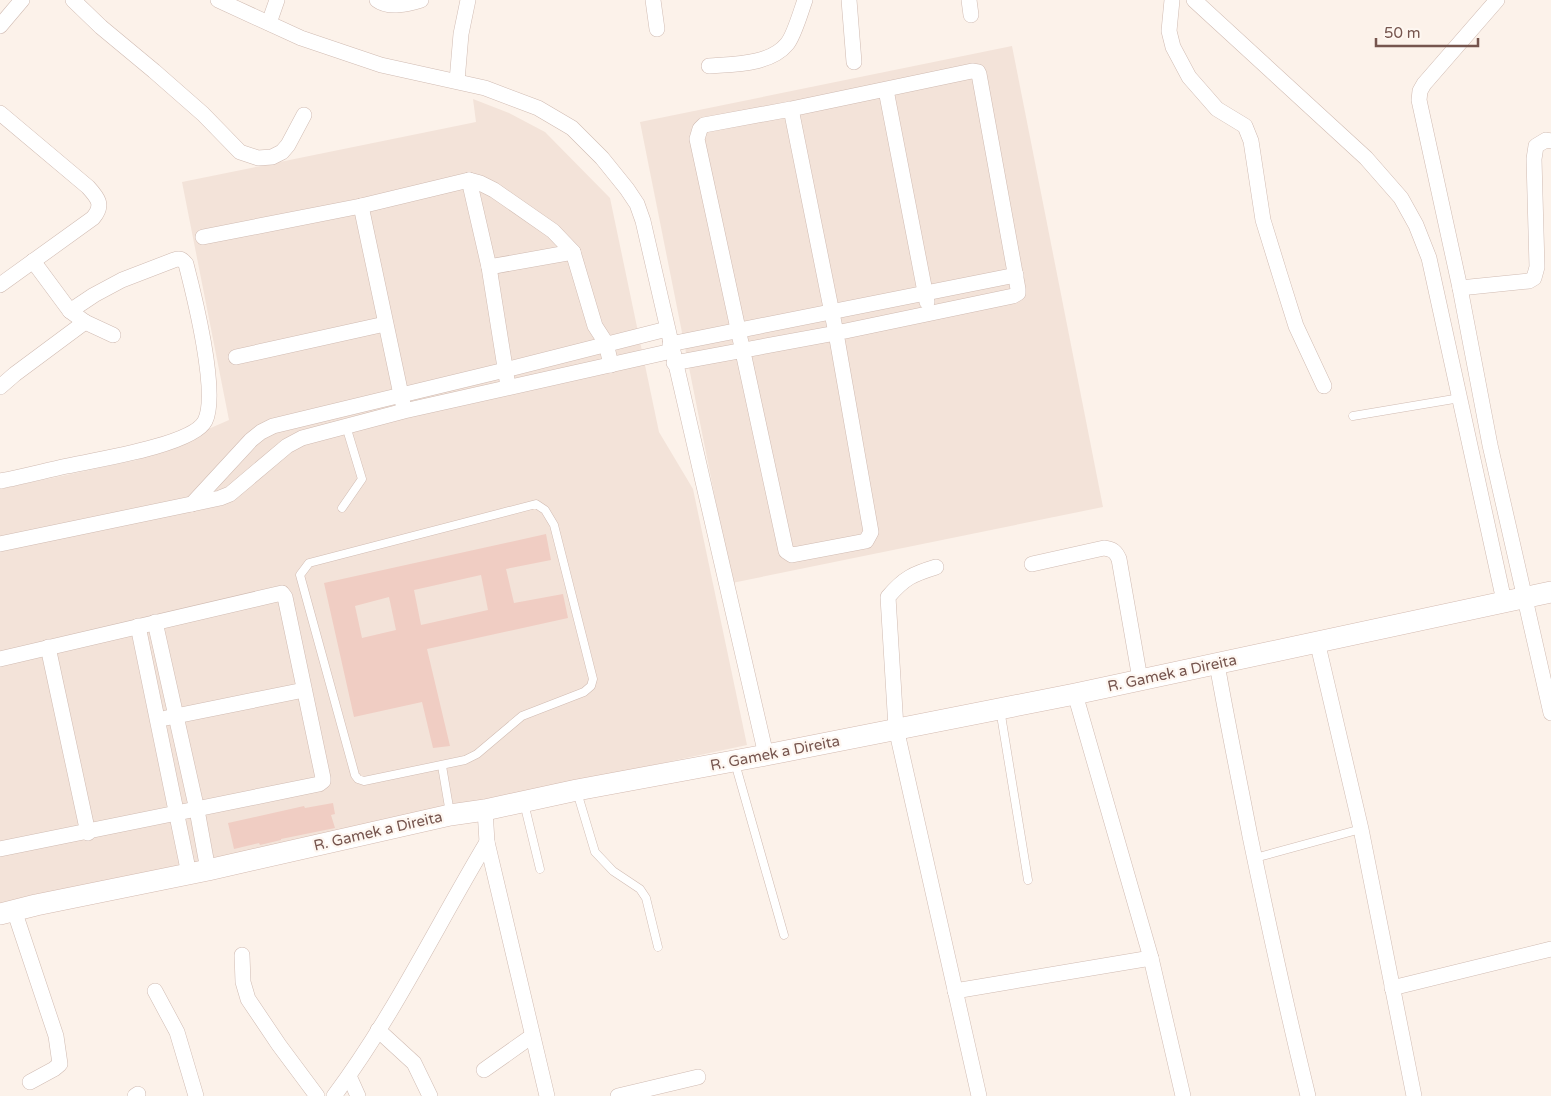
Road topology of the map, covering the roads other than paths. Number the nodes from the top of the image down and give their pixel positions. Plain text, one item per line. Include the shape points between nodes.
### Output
1 (22, 0) edge
2 (72, 0) edge
3 (218, 0) edge
4 (277, 0) edge
5 (377, 0) edge
6 (422, 0) edge
7 (468, 0) edge
8 (652, 0) edge
9 (805, 0) edge
10 (848, 0) edge
11 (1172, 0) edge
12 (1194, 0) edge
13 (1497, 0) edge
14 (269, 23) junction
15 (0, 26) edge
16 (657, 28) dead end
17 (854, 62) dead end
18 (709, 66) dead end
19 (457, 81) junction
20 (886, 90) junction
21 (791, 109) junction
22 (0, 113) edge
23 (304, 115) dead end
24 (1551, 141) edge
25 (469, 180) junction
26 (361, 206) junction
27 (203, 237) dead end
28 (573, 252) junction
29 (33, 261) junction
30 (489, 267) junction
31 (1016, 276) junction
32 (0, 285) edge
33 (1460, 288) junction
34 (925, 293) junction
35 (70, 311) junction
36 (832, 312) junction
37 (929, 314) junction
38 (85, 322) junction
39 (385, 324) junction
40 (595, 326) junction
41 (666, 329) junction
42 (739, 330) junction
43 (836, 333) junction
44 (113, 335) dead end
45 (606, 343) junction
46 (586, 348) junction
47 (744, 349) junction
48 (672, 353) junction
49 (236, 357) dead end
50 (611, 365) junction
51 (504, 370) junction
52 (589, 370) junction
53 (1324, 386) dead end
54 (0, 387) edge
55 (510, 388) junction
56 (401, 394) junction
57 (1460, 398) junction
58 (404, 411) junction
59 (1352, 416) dead end
60 (346, 426) junction
61 (0, 481) edge
62 (192, 504) junction
63 (342, 508) dead end
64 (0, 544) edge
65 (1032, 564) dead end
66 (936, 567) dead end
67 (1551, 592) edge
68 (1514, 599) junction
69 (155, 622) junction
70 (138, 626) junction
71 (1317, 641) junction
72 (48, 647) junction
73 (0, 659) edge
74 (1218, 664) junction
75 (1140, 679) junction
76 (304, 690) junction
77 (1075, 694) junction
78 (1000, 708) junction
79 (1551, 713) edge
80 (176, 716) junction
81 (157, 720) junction
82 (896, 728) junction
83 (766, 755) junction
84 (734, 761) junction
85 (442, 766) junction
86 (577, 790) junction
87 (524, 801) junction
88 (196, 810) junction
89 (485, 810) junction
90 (177, 814) junction
91 (450, 815) junction
92 (1361, 829) junction
93 (88, 832) junction
94 (487, 842) junction
95 (0, 849) edge
96 (1255, 858) junction
97 (540, 869) dead end
98 (198, 872) junction
99 (1028, 880) dead end
100 (7, 912) edge
101 (784, 935) dead end
102 (658, 947) dead end
103 (1551, 949) edge
104 (242, 955) dead end
105 (1151, 958) junction
106 (1392, 988) junction
107 (155, 991) dead end
108 (955, 991) junction
109 (378, 1030) junction
110 (532, 1036) junction
111 (484, 1070) dead end
112 (349, 1076) junction
113 (698, 1077) dead end
114 (30, 1082) dead end
115 (196, 1096) edge
116 (317, 1096) edge
117 (334, 1096) edge
118 (358, 1096) edge
119 (430, 1096) edge
120 (547, 1096) edge
121 (618, 1096) edge
122 (979, 1096) edge
123 (1183, 1096) edge
124 (1308, 1096) edge
125 (1414, 1096) edge

1 - 15 street
2 - 23 street via 196,108 240,152 258,158 282,152
3 - 14 street
4 - 14 street
5 - 6 street via 394,6
7 - 19 street
8 - 16 street
9 - 18 street via 788,43 779,51 766,58
10 - 17 street
11 - 53 street via 1169,31 1173,47 1189,78 1216,109 1245,126 1252,149 1263,220 1296,326
12 - 57 street via 1366,158 1401,198 1429,258
13 - 33 street via 1420,91 1419,100
14 - 19 street via 301,38 381,65
19 - 41 street via 538,108 572,128 602,158 637,204
20 - 21 street
20 - 31 street via 978,72
20 - 34 street
21 - 36 street
21 - 42 street via 704,125 697,133
22 - 29 street via 88,187 99,205 93,218
24 - 33 street via 1546,140 1536,146 1534,159 1537,267 1534,278
25 - 26 street
25 - 28 street via 494,190 553,231
25 - 30 street
26 - 27 street
26 - 39 street
28 - 30 street
28 - 40 street
29 - 32 street
29 - 35 street
30 - 51 street
31 - 34 street
31 - 37 street via 1018,292 1013,296
33 - 68 street via 1490,444
34 - 36 street
34 - 37 street
35 - 38 street
35 - 61 street via 122,280 178,258 183,260 196,303 209,382 210,408 205,422 199,429 170,442
36 - 42 street
36 - 43 street
37 - 43 street
38 - 44 street
38 - 54 street
39 - 49 street
39 - 56 street
40 - 45 street
40 - 46 street
41 - 45 street
41 - 48 street
42 - 47 street
42 - 48 street
43 - 47 street
43 - 47 street via 871,532 866,541 792,556 786,551
45 - 46 street
45 - 50 street
46 - 51 street
46 - 52 street
47 - 48 street
48 - 50 street
48 - 83 street
50 - 52 street
51 - 55 street
51 - 56 street
52 - 55 street
55 - 58 street
56 - 58 street
56 - 62 street via 273,426 261,432
57 - 59 lane
57 - 68 street
58 - 60 street
60 - 62 street via 294,441 230,494
60 - 63 lane via 362,478
62 - 64 street
65 - 75 street via 1104,548 1117,552
66 - 82 street via 914,573 888,597
67 - 68 main road, R. Gamek a Direita
68 - 71 main road, R. Gamek a Direita
68 - 79 street
69 - 70 street
69 - 76 street via 282,593
69 - 80 street
70 - 72 street
70 - 81 street
71 - 74 main road, R. Gamek a Direita
71 - 92 street
72 - 73 street
72 - 93 street
74 - 75 main road, R. Gamek a Direita
74 - 96 street
75 - 77 main road, R. Gamek a Direita
76 - 80 street
76 - 88 street via 323,778 321,783
77 - 78 main road, R. Gamek a Direita
77 - 105 street
78 - 82 main road, R. Gamek a Direita
78 - 99 lane
80 - 81 street
80 - 88 street
81 - 90 street
82 - 83 main road, R. Gamek a Direita
82 - 108 street
83 - 84 main road, R. Gamek a Direita
84 - 86 main road, R. Gamek a Direita
84 - 101 lane
85 - 85 lane via 364,781 355,775 300,575 308,563 536,504 546,510 554,525 593,679 591,686 584,692 522,716 477,754
85 - 91 lane
86 - 87 main road, R. Gamek a Direita
86 - 102 lane via 595,852 613,871 640,889 646,898
87 - 89 main road, R. Gamek a Direita
87 - 97 lane
88 - 90 street
88 - 98 street
89 - 91 main road, R. Gamek a Direita
89 - 94 street
90 - 93 street
90 - 98 street
91 - 98 main road, R. Gamek a Direita
92 - 96 lane
92 - 106 street
93 - 95 street
94 - 109 street
94 - 110 street
96 - 124 street
98 - 100 main road, R. Gamek a Direita
100 - 114 street via 56,1036 60,1057 60,1064
103 - 106 street
104 - 116 street via 243,982 248,999
105 - 108 street
105 - 123 street
106 - 125 street
107 - 115 street via 177,1032
108 - 122 street
109 - 112 street
109 - 119 street via 414,1063
110 - 111 street
110 - 120 street
112 - 117 street
112 - 118 street
113 - 121 street

